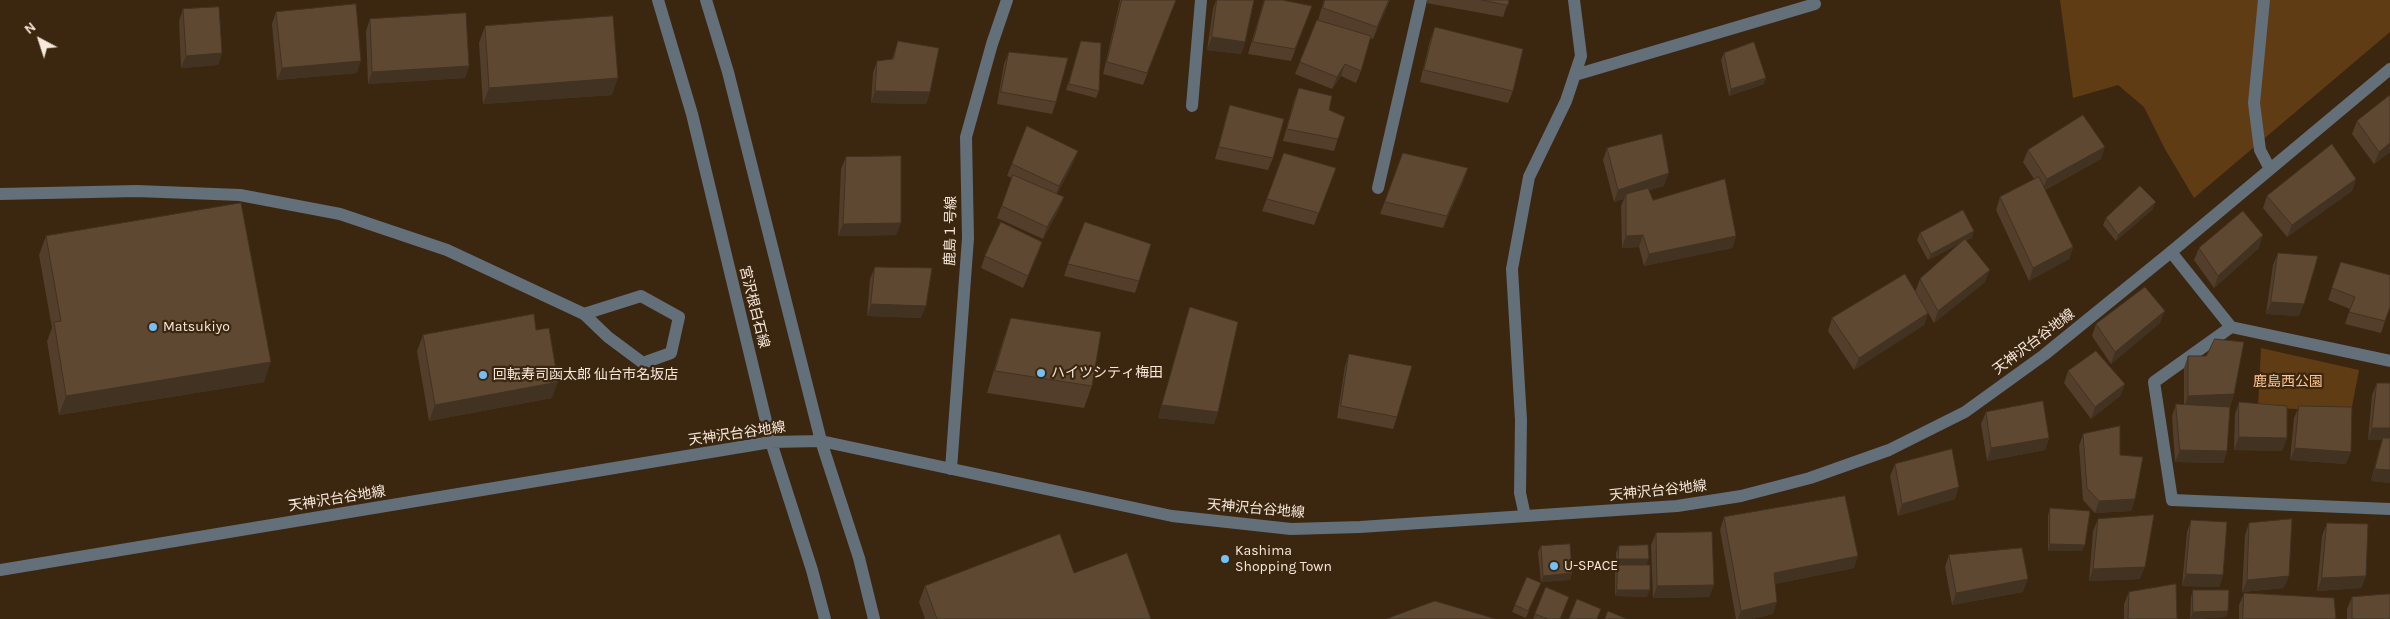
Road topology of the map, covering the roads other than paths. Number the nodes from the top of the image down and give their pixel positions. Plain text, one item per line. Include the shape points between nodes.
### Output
1 (658, 0) edge
2 (706, 0) edge
3 (1007, 0) edge
4 (1201, 0) edge
5 (1421, 0) edge
6 (1574, 0) edge
7 (2264, 0) edge
8 (1815, 4) dead end
9 (2390, 69) edge
10 (1575, 75) junction
11 (1192, 106) dead end
12 (2270, 169) junction
13 (1378, 188) dead end
14 (0, 194) edge
15 (2171, 252) junction
16 (584, 314) junction
17 (2231, 326) junction
18 (2390, 361) edge
19 (821, 441) junction
20 (770, 442) junction
21 (950, 468) junction
22 (2390, 509) edge
23 (1524, 516) junction
24 (0, 570) edge
25 (825, 619) edge
26 (874, 619) edge

1 - 20 street, 宮沢根白石線 via 692,114
2 - 19 street
3 - 21 street, 鹿島１号線 via 966,137 968,238
4 - 11 street
5 - 13 street
6 - 10 street via 1581,56
7 - 12 street via 2254,103 2260,150
8 - 10 street
9 - 12 street, 天神沢台谷地線
10 - 23 street via 1529,177 1512,269 1521,420 1520,493
12 - 15 street, 天神沢台谷地線
14 - 16 street via 137,190 240,195 340,214 447,250
15 - 17 street
15 - 23 street, 天神沢台谷地線 via 2044,355 1965,412 1889,450 1810,478 1741,496 1677,506
16 - 16 street via 641,296 679,317 671,354 643,363
17 - 18 street
17 - 22 street via 2154,382 2172,500
19 - 20 street, 天神沢台谷地線
19 - 21 street, 天神沢台谷地線
19 - 26 street via 859,558
20 - 24 street, 天神沢台谷地線
20 - 25 street, 宮沢根白石線
21 - 23 street, 天神沢台谷地線 via 1172,516 1291,529

